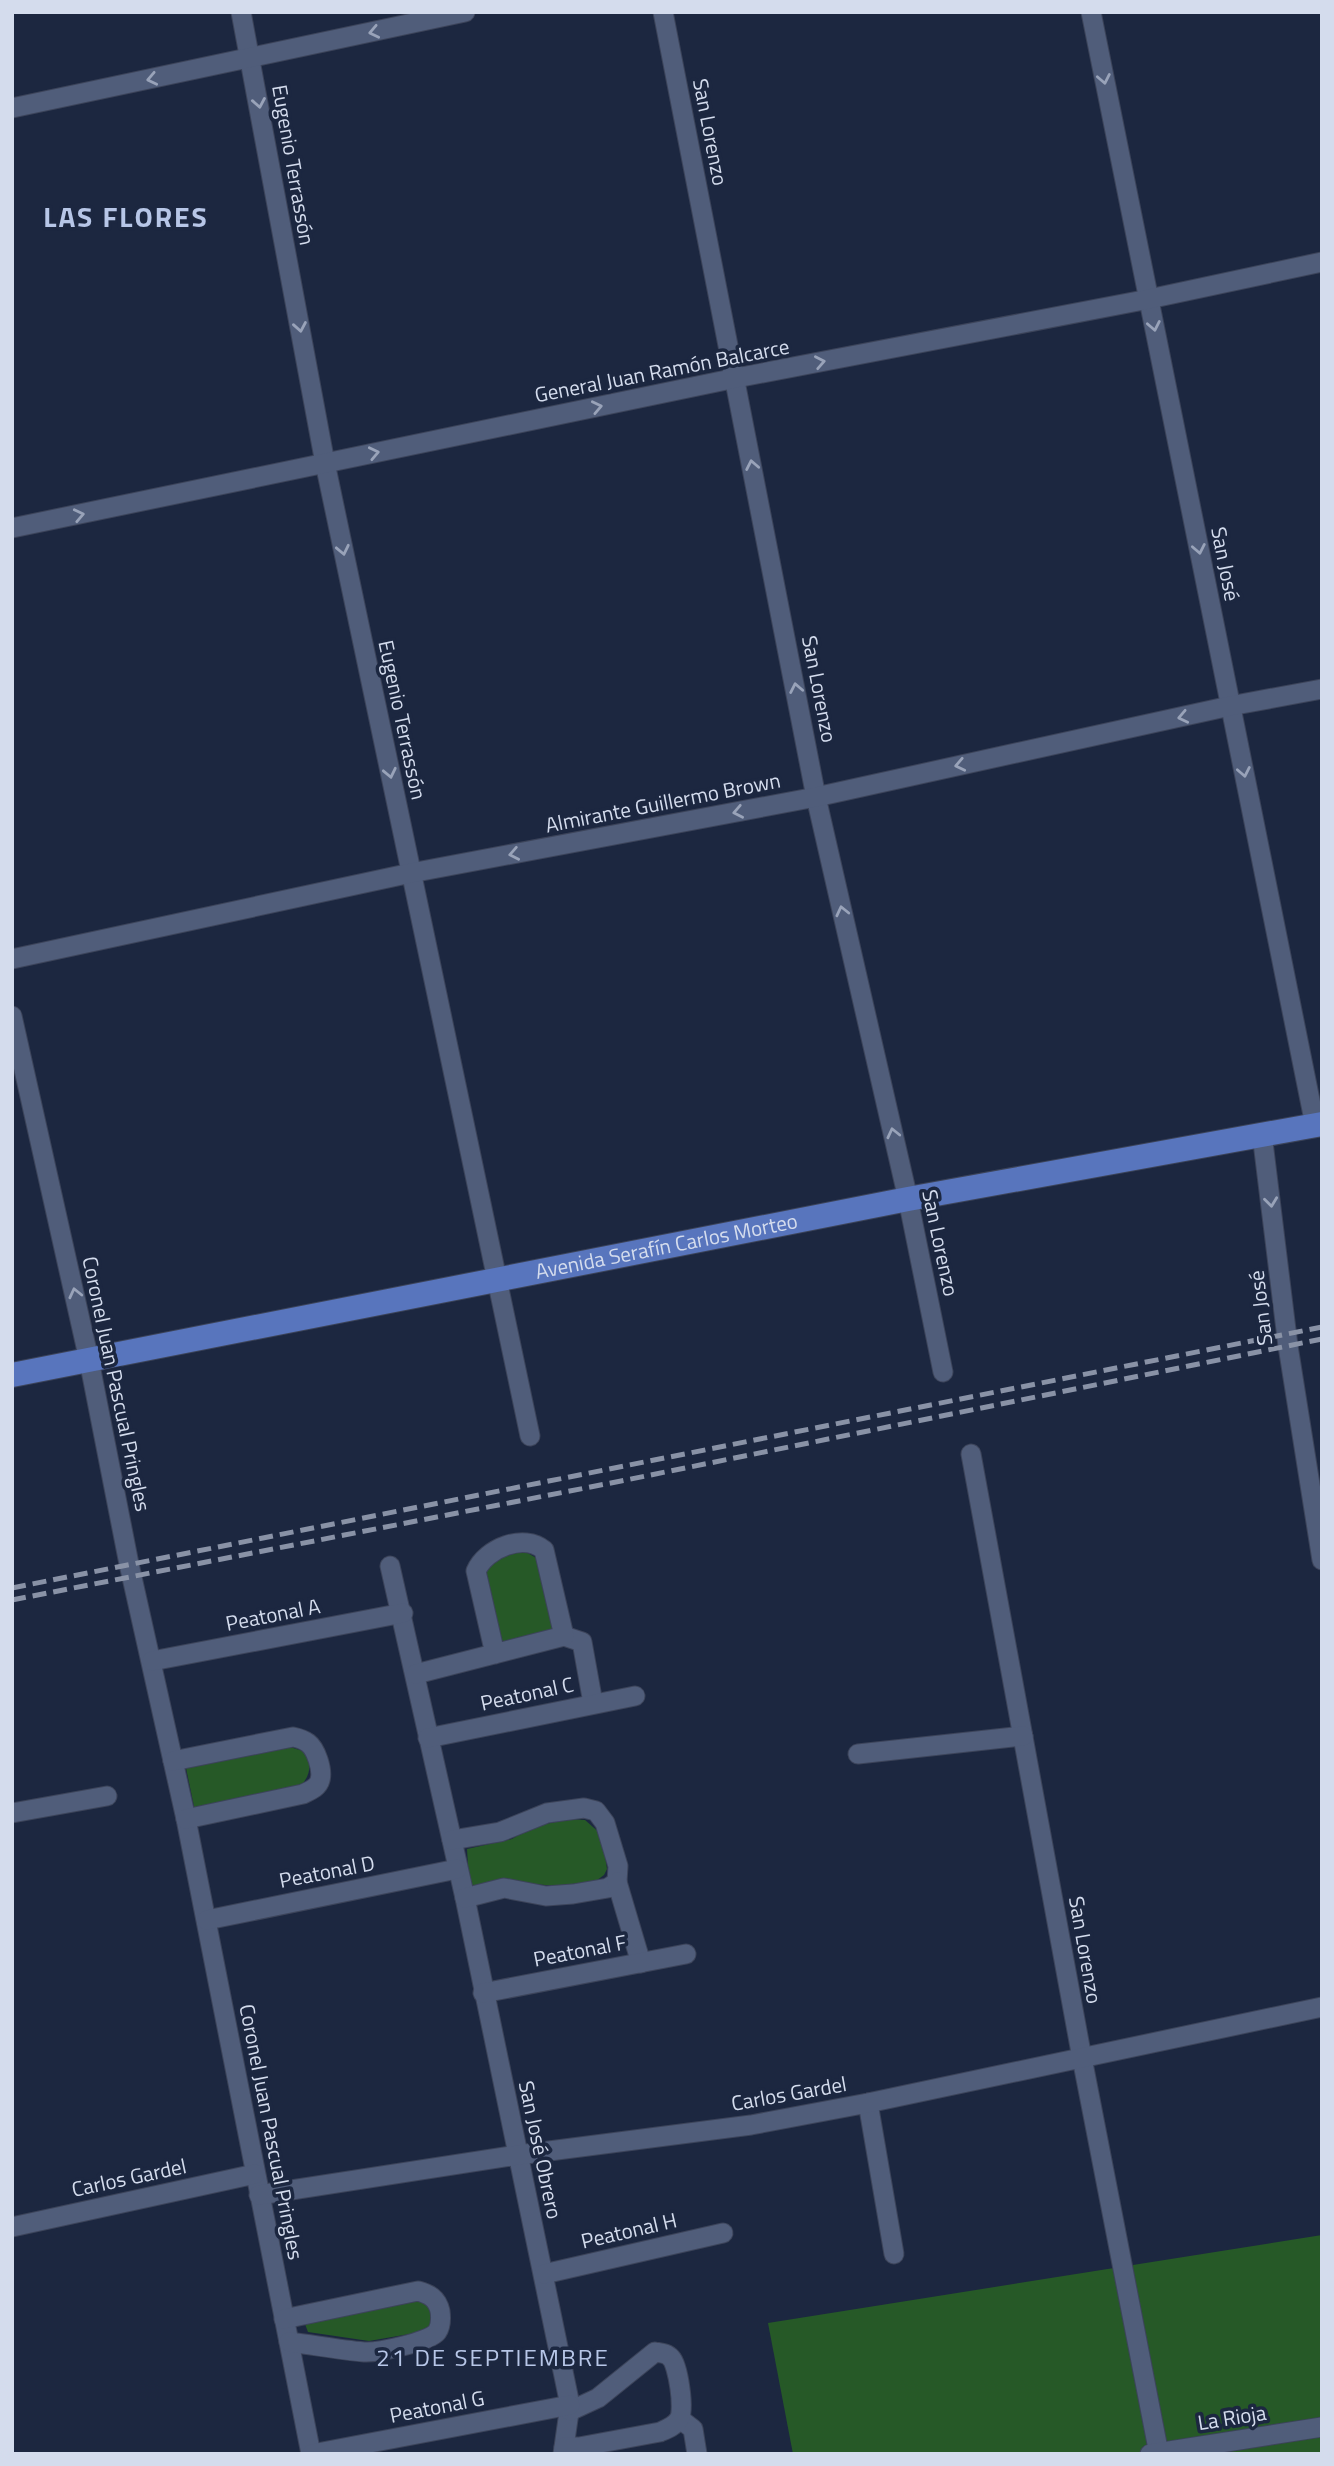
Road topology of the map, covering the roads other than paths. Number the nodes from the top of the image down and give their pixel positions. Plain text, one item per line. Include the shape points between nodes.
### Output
1 (241, 12) edge
2 (465, 12) edge
3 (663, 12) edge
4 (1091, 12) edge
5 (251, 58) junction
6 (12, 108) edge
7 (1322, 262) edge
8 (1149, 299) junction
9 (736, 378) junction
10 (325, 463) junction
11 (12, 528) edge
12 (1322, 689) edge
13 (1230, 706) junction
14 (817, 797) junction
15 (411, 873) junction
16 (12, 959) edge
17 (12, 1016) edge
18 (1318, 1124) edge
19 (1262, 1134) junction
20 (908, 1199) junction
21 (497, 1281) junction
22 (89, 1360) junction
23 (943, 1372) dead end
24 (12, 1375) edge
25 (530, 1436) dead end
26 (971, 1454) dead end
27 (1322, 1560) edge
28 (390, 1566) dead end
29 (403, 1613) junction
30 (564, 1636) junction
31 (495, 1654) junction
32 (152, 1661) junction
33 (416, 1674) junction
34 (635, 1696) dead end
35 (593, 1703) junction
36 (1023, 1736) junction
37 (428, 1738) junction
38 (858, 1754) dead end
39 (173, 1761) junction
40 (107, 1796) dead end
41 (12, 1813) edge
42 (186, 1819) junction
43 (452, 1840) junction
44 (457, 1869) junction
45 (617, 1882) junction
46 (465, 1898) junction
47 (207, 1920) junction
48 (686, 1954) dead end
49 (640, 1963) junction
50 (484, 1993) junction
51 (1322, 2007) edge
52 (1082, 2058) junction
53 (868, 2103) junction
54 (518, 2155) junction
55 (256, 2174) junction
56 (259, 2195) junction
57 (12, 2227) edge
58 (723, 2233) dead end
59 (894, 2254) dead end
60 (544, 2274) junction
61 (284, 2319) junction
62 (289, 2342) junction
63 (570, 2408) junction
64 (680, 2418) junction
65 (1322, 2427) edge
66 (563, 2450) edge
67 (1156, 2453) edge
68 (312, 2454) edge
69 (697, 2454) edge

1 - 5 street, Eugenio Terrassón
2 -> 5 street
3 - 9 street, San Lorenzo
4 -> 8 street, San José
5 -> 6 street
5 -> 10 street, Eugenio Terrassón
7 - 8 street, General Juan Ramón Balcarce
9 -> 8 street, General Juan Ramón Balcarce
8 -> 13 street, San José
10 -> 9 street, General Juan Ramón Balcarce
14 -> 9 street, San Lorenzo
11 -> 10 street, General Juan Ramón Balcarce
10 -> 15 street, Eugenio Terrassón
12 - 13 street, Almirante Guillermo Brown
13 -> 14 street, Almirante Guillermo Brown
13 -> 18 street, San José
14 -> 15 street, Almirante Guillermo Brown
20 -> 14 street, San Lorenzo
15 - 16 street, Almirante Guillermo Brown
15 - 21 street, Eugenio Terrassón
22 -> 17 street, Coronel Juan Pascual Pringles
18 - 19 main road, Avenida Serafín Carlos Morteo
19 - 20 main road, Avenida Serafín Carlos Morteo
19 -> 27 street, San José via 1288,1346
20 - 21 main road, Avenida Serafín Carlos Morteo
20 - 23 street, San Lorenzo
21 - 22 main road, Avenida Serafín Carlos Morteo
21 - 25 street, Eugenio Terrassón
22 - 24 main road, Avenida Serafín Carlos Morteo
22 - 32 street, Coronel Juan Pascual Pringles
26 - 36 street, San Lorenzo
28 - 29 street, San José Obrero
29 - 32 street, Peatonal A
29 - 33 street, San José Obrero
30 - 31 street
30 - 31 street via 544,1550 527,1542 511,1544 480,1561 476,1571
30 - 35 street via 582,1642
31 - 33 street
32 - 39 street, Coronel Juan Pascual Pringles
33 - 37 street, San José Obrero
34 - 35 street, Peatonal C
35 - 37 street, Peatonal C
36 - 38 street
36 - 52 street, San Lorenzo
37 - 43 street, San José Obrero
39 - 42 street, Coronel Juan Pascual Pringles
39 - 42 street via 293,1737 313,1747 318,1761 320,1780 303,1794
40 - 41 street
42 - 47 street, Coronel Juan Pascual Pringles
43 - 44 street, San José Obrero
43 - 45 street via 500,1832 547,1812 596,1811 605,1823 618,1866
44 - 46 street, San José Obrero
44 - 47 street, Peatonal D
45 - 46 street via 573,1894 546,1896 504,1888
45 - 49 street
46 - 50 street, San José Obrero
47 - 55 street, Coronel Juan Pascual Pringles
48 - 49 street, Peatonal F
49 - 50 street, Peatonal F
50 - 54 street, San José Obrero
51 - 52 street, Carlos Gardel
52 - 53 street, Carlos Gardel
52 - 67 street, San Lorenzo
53 - 54 street, Carlos Gardel via 751,2125
53 - 59 street
54 - 56 street, Carlos Gardel
54 - 60 street, San José Obrero
55 - 56 street, Coronel Juan Pascual Pringles
55 - 57 street, Carlos Gardel
56 - 61 street, Coronel Juan Pascual Pringles
58 - 60 street, Peatonal H
60 - 63 street, San José Obrero
61 - 62 street, Coronel Juan Pascual Pringles
61 - 62 street via 418,2291 433,2298 441,2314 436,2333 428,2338 376,2352
62 - 68 street, Coronel Juan Pascual Pringles
63 - 64 street via 598,2398 649,2356 663,2353 676,2365
63 - 66 street, San José Obrero
63 - 68 street, Peatonal G
64 - 66 street, San José Obrero via 660,2432
64 - 69 street via 693,2429
65 - 67 street, La Rioja

